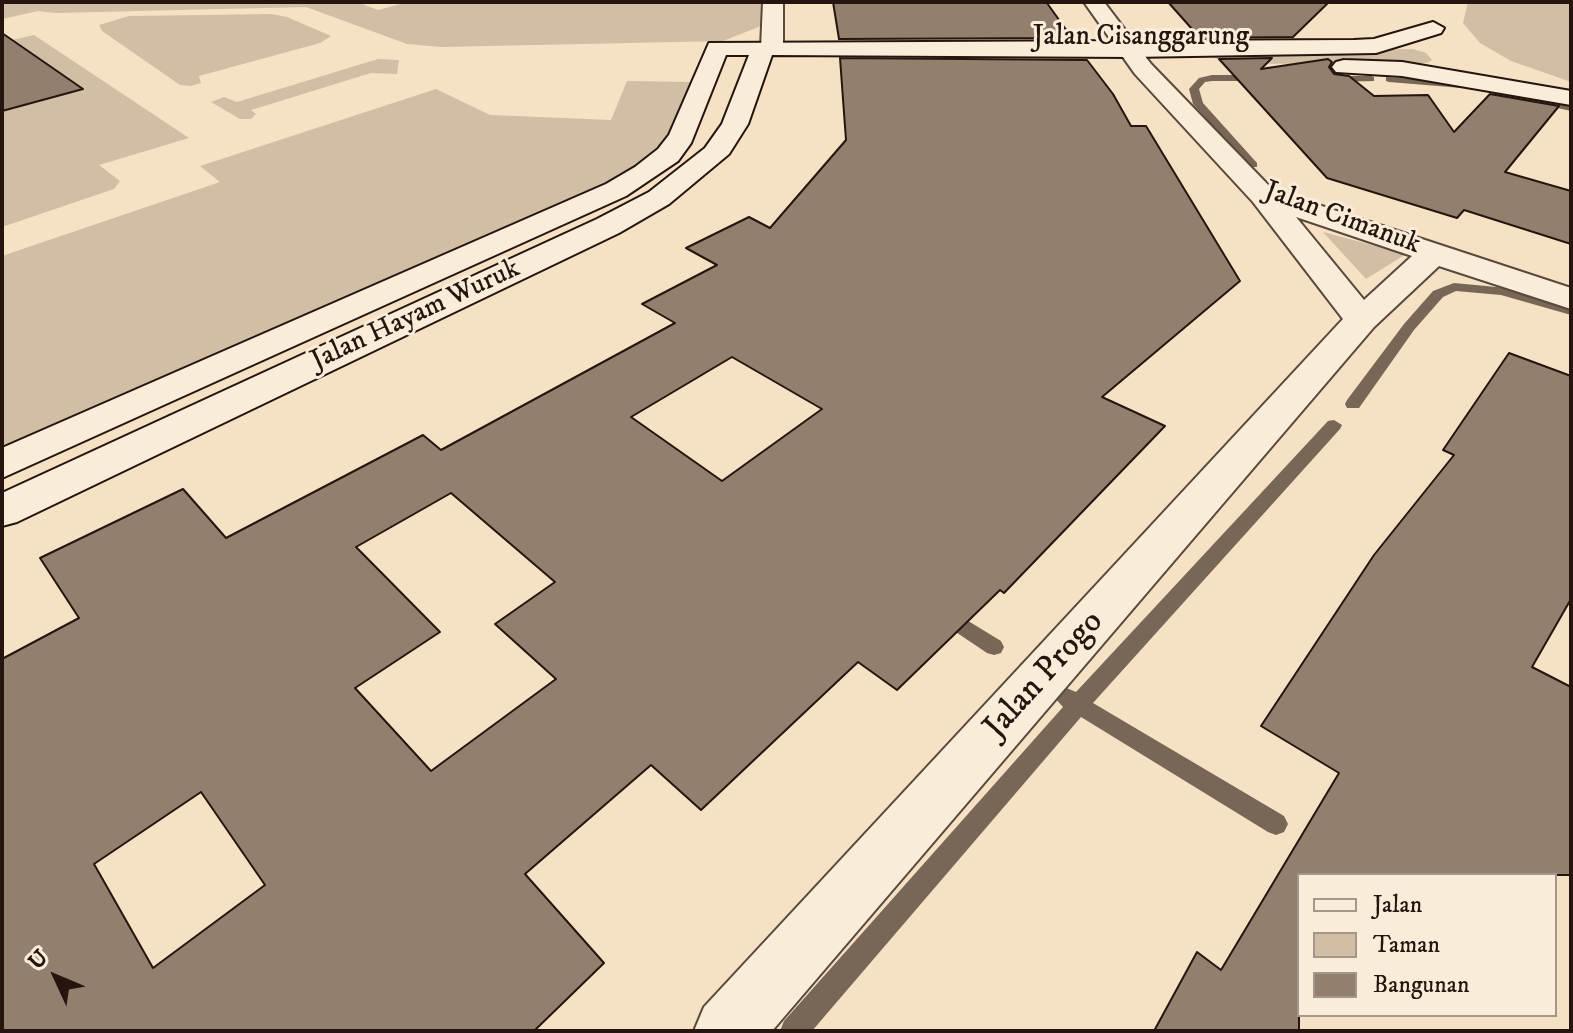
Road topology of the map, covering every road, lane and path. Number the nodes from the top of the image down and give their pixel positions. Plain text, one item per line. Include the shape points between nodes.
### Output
1 (773, 2) edge
2 (1094, 2) edge
3 (1376, 46) junction
4 (764, 54) junction
5 (713, 57) joint
6 (1137, 59) junction
7 (1402, 69) junction
8 (1571, 98) edge
9 (1263, 196) junction
10 (1434, 253) junction
11 (427, 274) junction
12 (459, 295) junction
13 (1571, 299) edge
14 (1362, 320) junction
15 (2, 464) edge
16 (2, 511) edge
17 (728, 1031) edge

1 - 4 street, Jalan Hayam Wuruk
2 - 6 street, Jalan Cimanuk
3 - 6 street, Jalan Cisanggarung
3 - 7 street via 1407,58
3 - 8 street, Jalan Cisanggarung via 1433,18 1460,51 1525,84
4 - 5 street, Jalan Cisanggarung
4 - 6 street, Jalan Cisanggarung
4 - 12 street, Jalan Hayam Wuruk via 735,124 715,154 683,182 608,226
5 - 11 street, Jalan Hayam Wuruk via 682,137 645,173
6 - 7 street, Jalan Cisanggarung
6 - 9 street, Jalan Cimanuk
7 - 8 street, Jalan Cisanggarung
9 - 10 street, Jalan Cimanuk
9 - 14 street
10 - 13 street, Jalan Cimanuk
10 - 14 street, Jalan Progo
11 - 12 street
11 - 15 street, Jalan Hayam Wuruk
12 - 16 street, Jalan Hayam Wuruk
14 - 17 street, Jalan Progo

